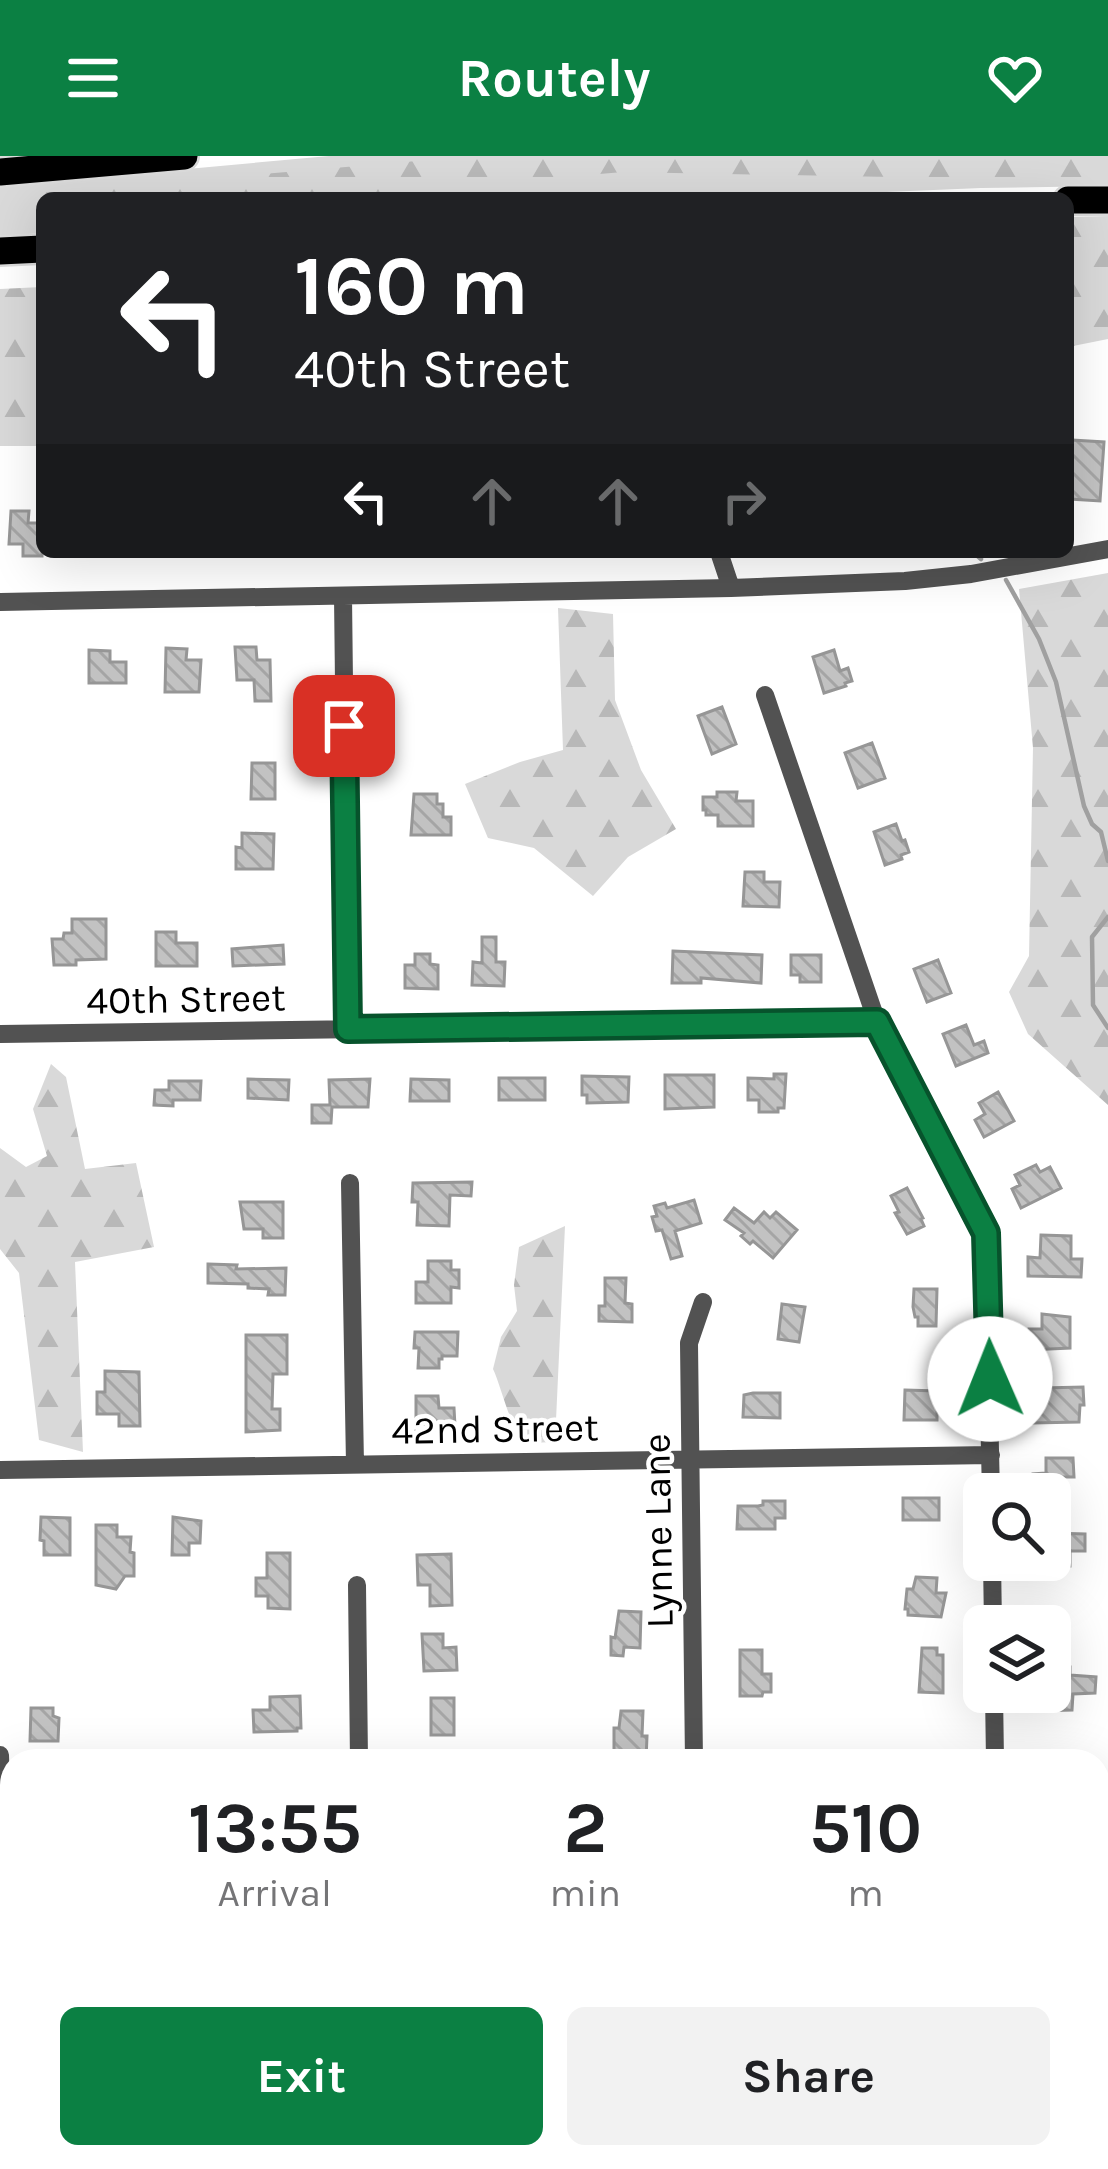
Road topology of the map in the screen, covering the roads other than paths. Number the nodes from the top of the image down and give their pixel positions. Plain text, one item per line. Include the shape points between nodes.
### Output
1 (184, 156) edge
2 (0, 172) edge
3 (1074, 200) edge
4 (1108, 200) edge
5 (36, 249) edge
6 (0, 251) edge
7 (1108, 549) edge
8 (1074, 555) edge
9 (721, 558) edge
10 (1059, 558) edge
11 (731, 588) junction
12 (343, 596) junction
13 (0, 602) edge
14 (765, 695) dead end
15 (877, 1022) junction
16 (348, 1029) junction
17 (0, 1034) edge
18 (350, 1183) dead end
19 (703, 1302) dead end
20 (991, 1455) junction
21 (689, 1459) junction
22 (355, 1464) junction
23 (0, 1470) edge
24 (991, 1473) edge
25 (357, 1585) dead end
26 (994, 1713) edge
27 (359, 1749) edge
28 (694, 1749) edge
29 (994, 1749) edge

1 - 2 highway
3 - 4 highway
5 - 6 highway
7 - 8 street
9 - 11 street
10 - 11 street via 971,574
11 - 12 street
12 - 13 street
12 - 16 street
14 - 15 street
15 - 16 street, 40th Street
15 - 20 street via 986,1233
16 - 17 street, 40th Street
18 - 22 street
19 - 21 street, Lynne Lane via 689,1343
20 - 21 street, 42nd Street
20 - 24 street
21 - 22 street, 42nd Street
21 - 28 street, Lynne Lane
22 - 23 street, 42nd Street
25 - 27 street
26 - 29 street

